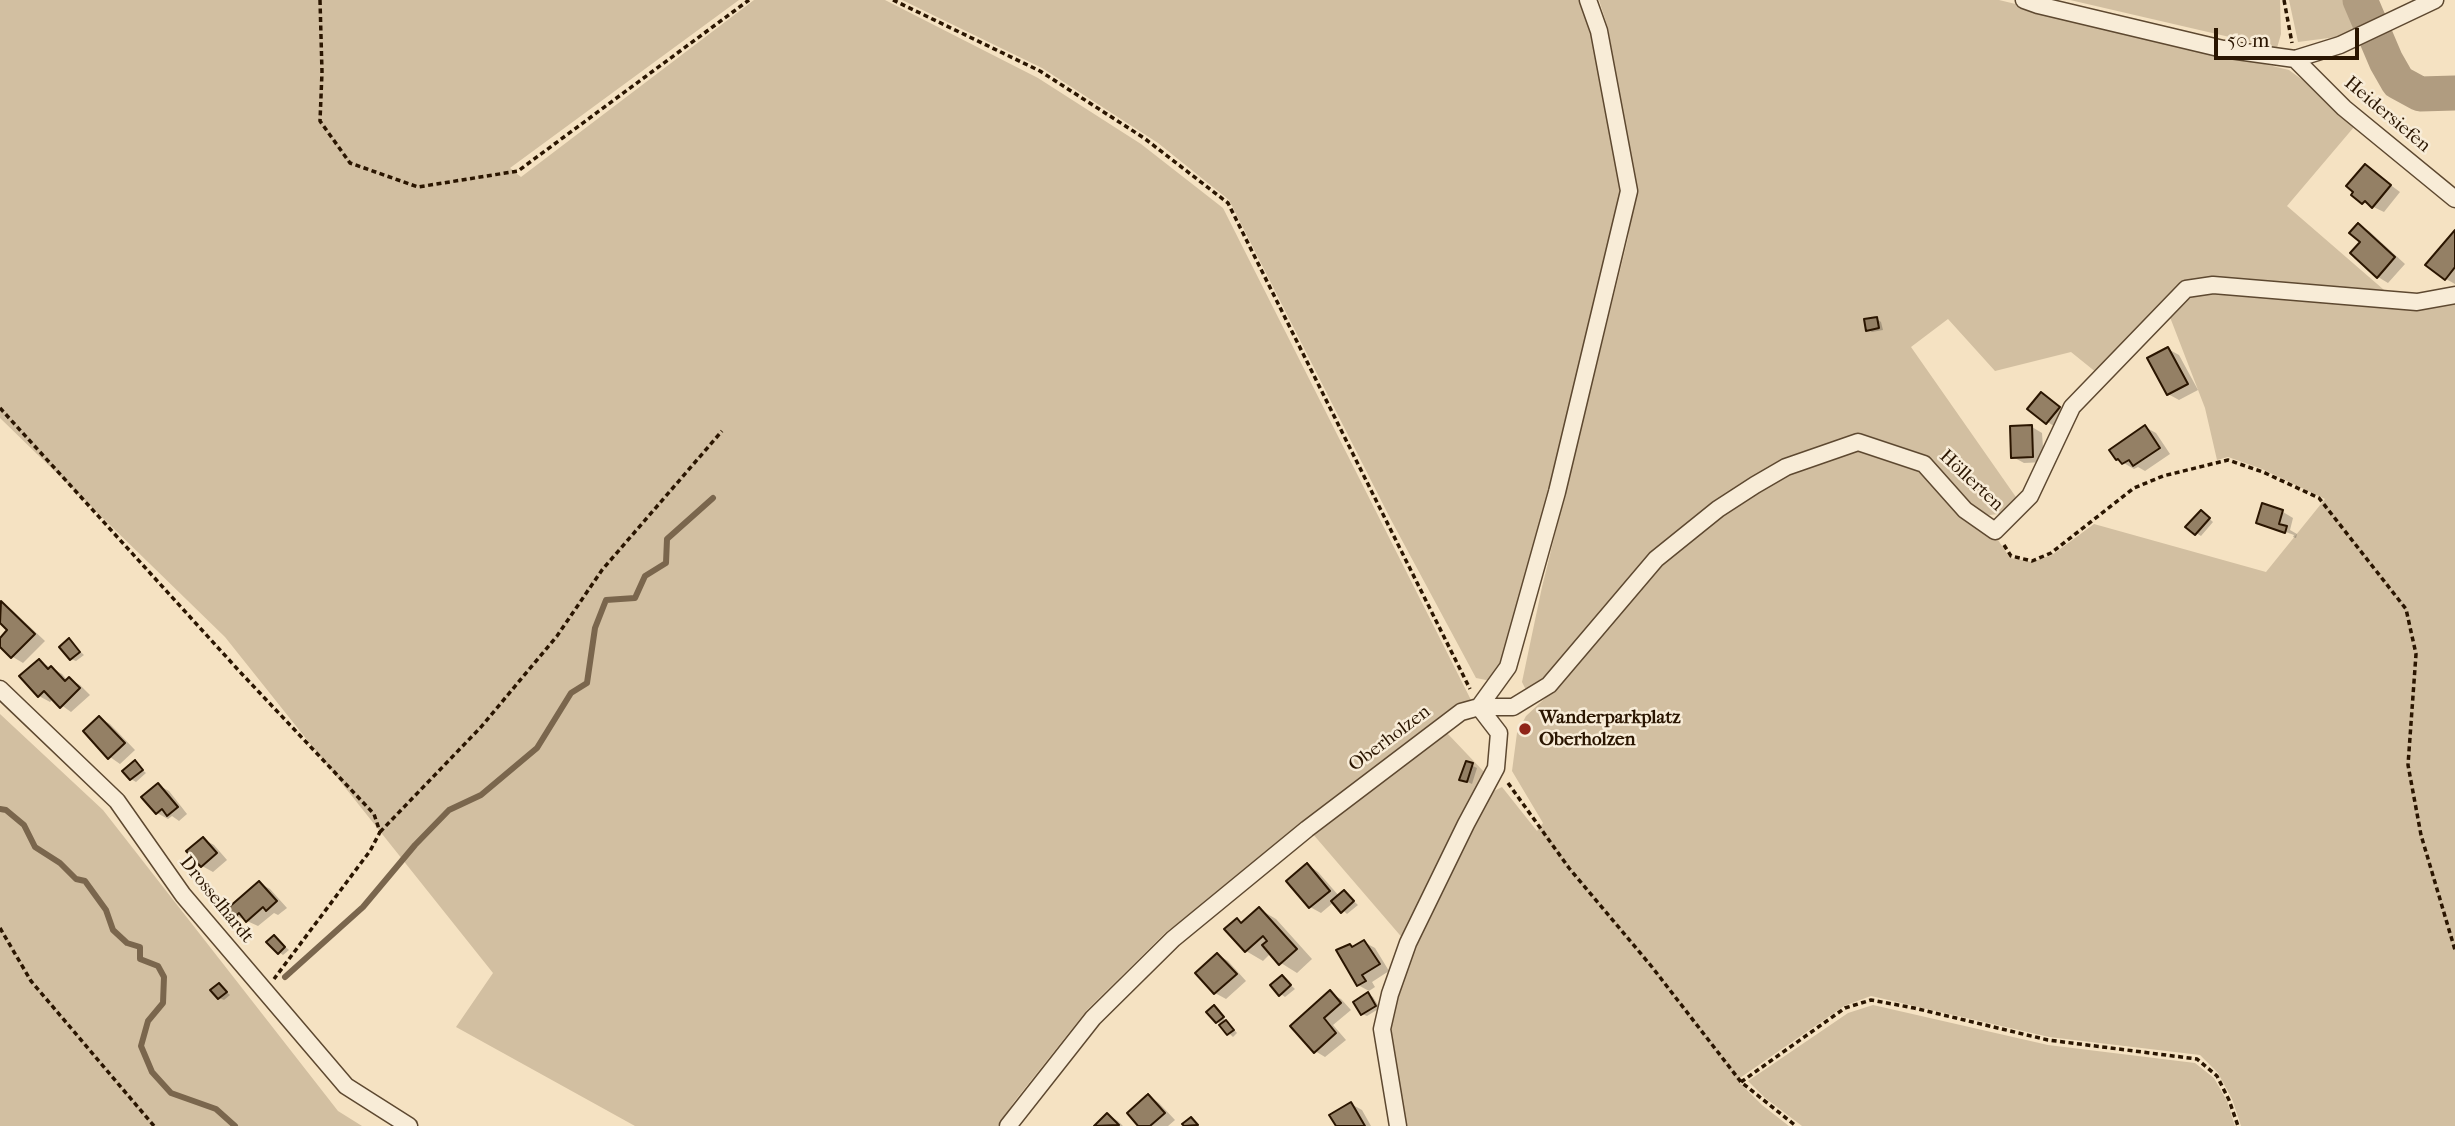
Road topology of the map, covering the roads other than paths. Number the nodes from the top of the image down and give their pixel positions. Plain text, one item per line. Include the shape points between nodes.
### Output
1 (1588, 0) edge
2 (2024, 0) edge
3 (2435, 0) edge
4 (2295, 59) junction
5 (2455, 199) edge
6 (2455, 295) edge
7 (0, 689) edge
8 (1479, 707) junction
9 (409, 1126) edge
10 (1008, 1126) edge
11 (1398, 1126) edge

1 - 8 street via 1599,31 1629,191 1557,492 1508,667
2 - 4 street via 2223,49
3 - 4 street via 2361,35
4 - 5 street, Heidersiefen via 2344,108
6 - 8 street, Höllerten via 2417,303 2213,285 2186,289 2072,407 2030,496 1995,531 1965,510 1924,464 1858,442 1786,467 1718,509 1657,559 1549,685 1513,707
7 - 9 street, Drosselhardt via 117,801 183,895 346,1086
8 - 10 street, Oberholzen via 1461,712 1173,939 1093,1018
8 - 11 street via 1499,733 1496,768 1408,943 1382,1030

